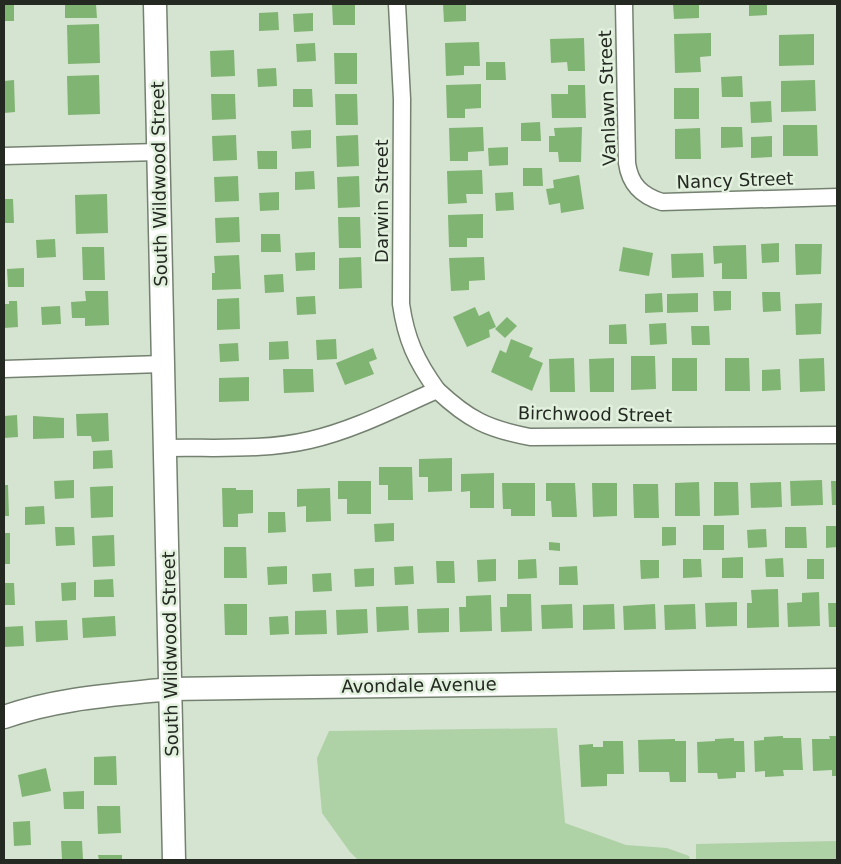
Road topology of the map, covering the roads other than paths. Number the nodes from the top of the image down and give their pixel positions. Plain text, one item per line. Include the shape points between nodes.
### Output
1 (155, 4) edge
2 (398, 4) edge
3 (624, 4) edge
4 (159, 152) junction
5 (4, 156) edge
6 (637, 188) joint
7 (837, 197) edge
8 (162, 364) junction
9 (4, 369) edge
10 (437, 390) junction
11 (837, 435) edge
12 (166, 448) junction
13 (837, 680) edge
14 (170, 689) junction
15 (4, 717) edge
16 (174, 860) edge

1 - 4 street, South Wildwood Street
2 - 10 street, Darwin Street via 402,99 401,304 411,349
3 - 6 street, Vanlawn Street via 627,163
4 - 5 street
4 - 8 street, South Wildwood Street
6 - 7 street, Nancy Street via 649,198 662,202
8 - 9 street
8 - 12 street, South Wildwood Street
10 - 11 street, Birchwood Street via 456,408 480,423 502,432 530,437
10 - 12 street via 352,427 308,441 270,446
12 - 14 street, South Wildwood Street
13 - 14 street, Avondale Avenue
14 - 15 street, Avondale Avenue via 77,698
14 - 16 street, South Wildwood Street

